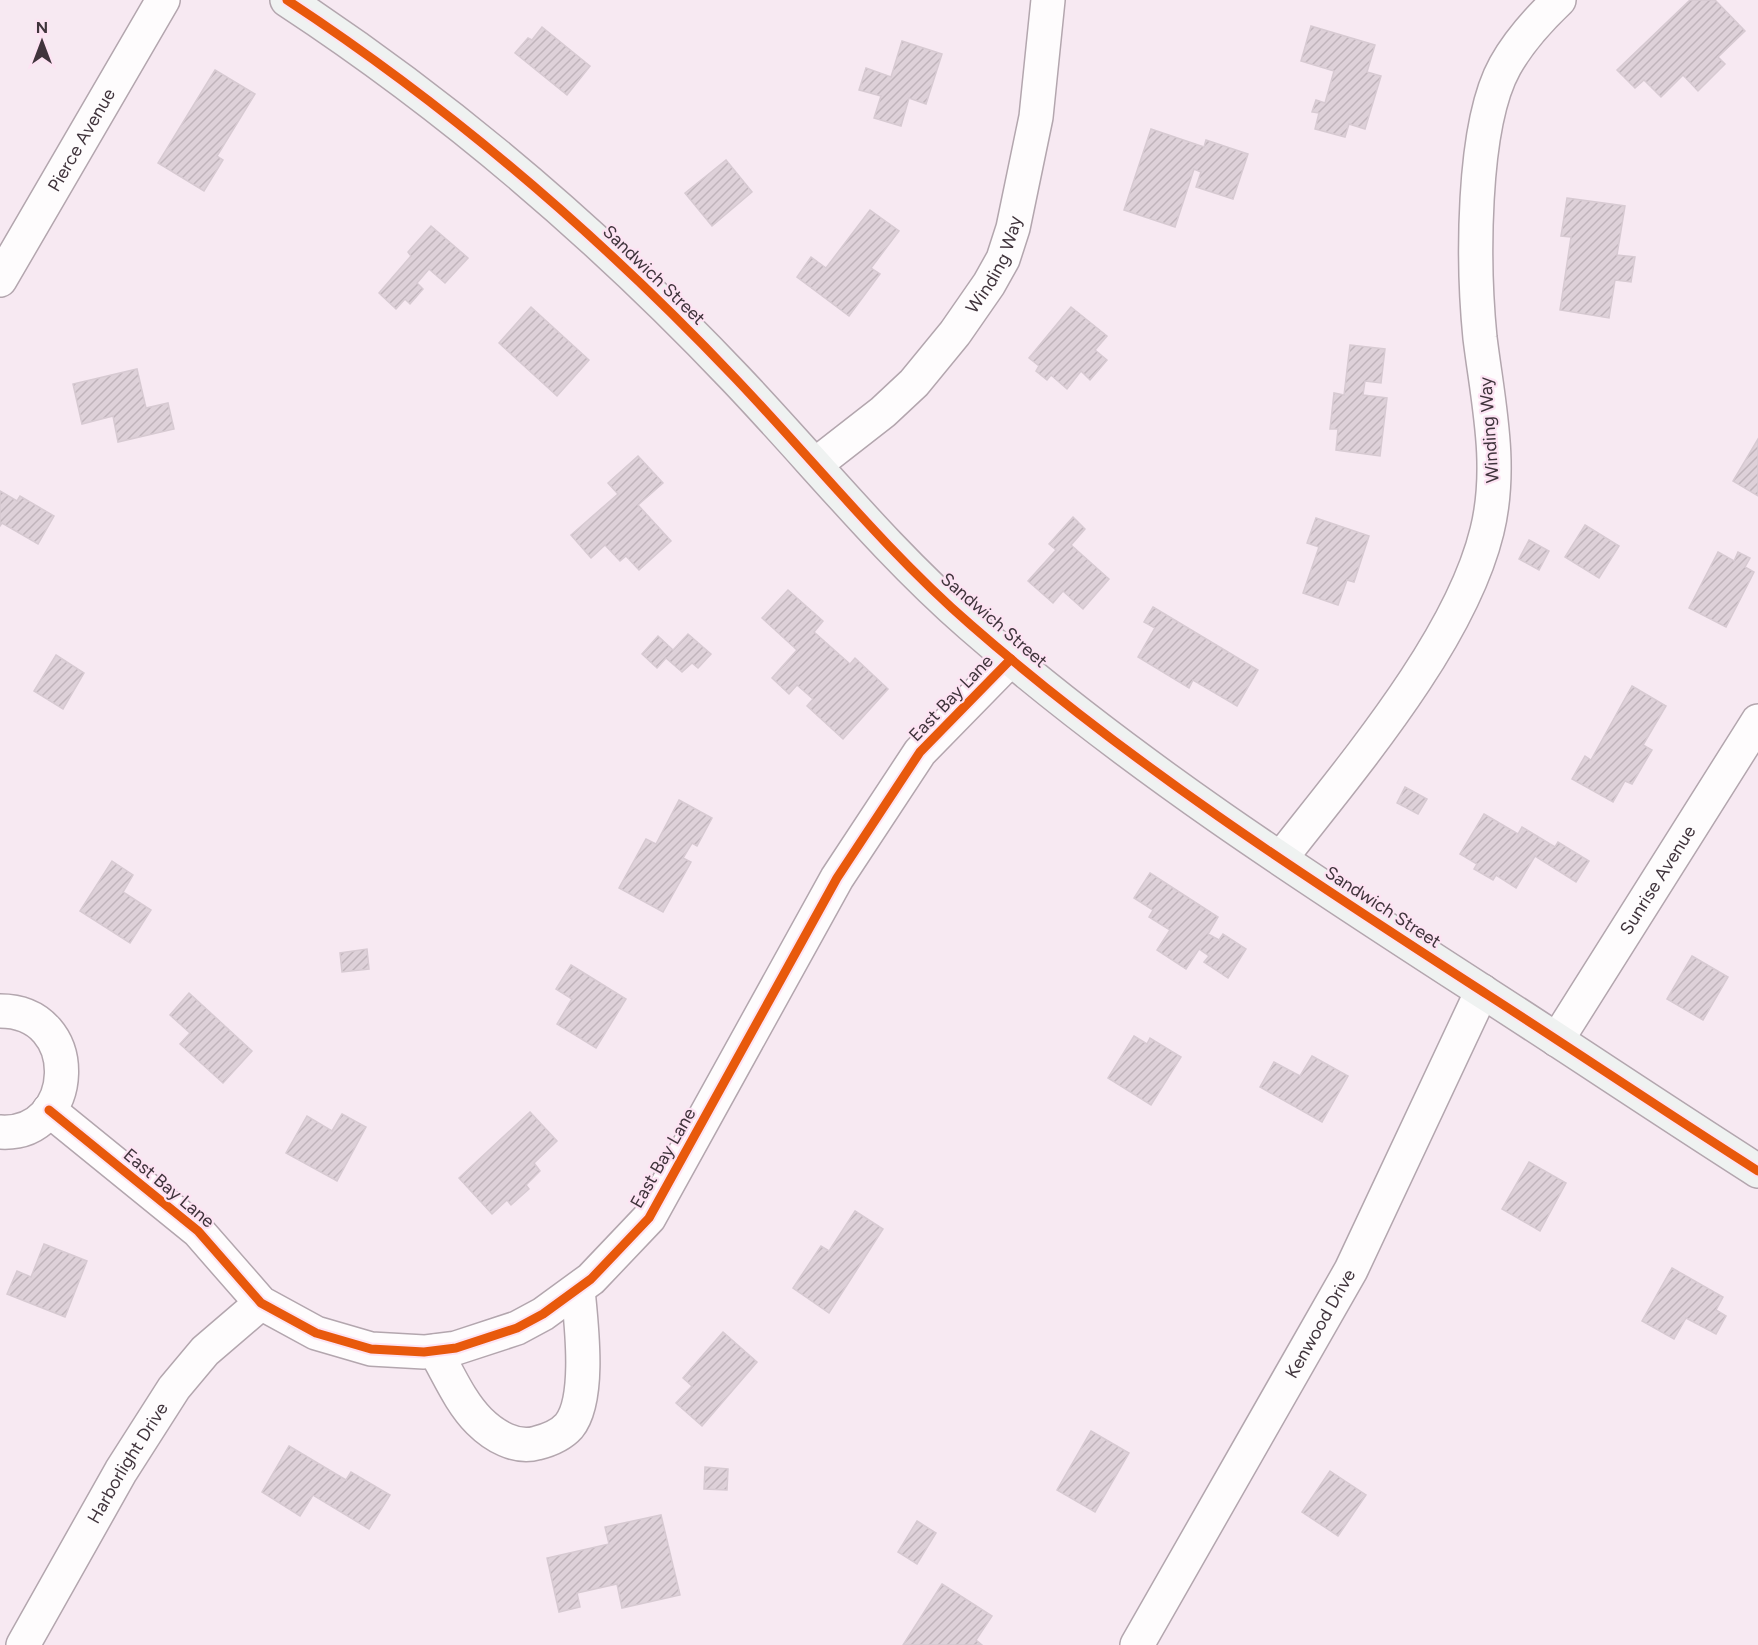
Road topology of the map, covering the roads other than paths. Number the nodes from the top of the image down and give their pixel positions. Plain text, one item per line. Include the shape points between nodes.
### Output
1 (163, 0) edge
2 (287, 0) edge
3 (1048, 0) edge
4 (1559, 0) edge
5 (0, 280) edge
6 (815, 465) junction
7 (1011, 659) junction
8 (1758, 721) edge
9 (1281, 858) junction
10 (1482, 991) junction
11 (0, 1011) edge
12 (1557, 1040) junction
13 (49, 1110) junction
14 (0, 1132) edge
15 (1758, 1171) edge
16 (578, 1290) junction
17 (261, 1303) junction
18 (435, 1351) junction
19 (23, 1645) edge
20 (1137, 1645) edge

1 - 5 street, Pierce Avenue
2 - 6 street, Sandwich Street via 477,140 578,225 696,337
3 - 6 street, Winding Way via 1036,117 1003,259 962,323 914,383
4 - 9 street, Winding Way via 1504,67 1482,147 1478,302 1492,410 1495,477 1487,531 1450,622 1364,750
6 - 7 street, Sandwich Street via 904,561
7 - 9 street, Sandwich Street via 1150,767
7 - 16 street, East Bay Lane via 920,753 837,878 649,1218
8 - 12 street, Sunrise Avenue
9 - 10 street, Sandwich Street
10 - 12 street, Sandwich Street
10 - 20 street, Kenwood Drive via 1352,1270
11 - 13 street via 28,1016 55,1041 63,1076
12 - 15 street, Sandwich Street
13 - 14 street via 23,1128
13 - 17 street, East Bay Lane via 198,1231
16 - 18 street, East Bay Lane via 517,1328 487,1340
16 - 18 street via 583,1353 578,1401 569,1425 546,1441 521,1444 488,1430 466,1405
17 - 18 street, East Bay Lane via 345,1343 398,1352
17 - 19 street, Harborlight Drive via 205,1351 174,1388 121,1471

